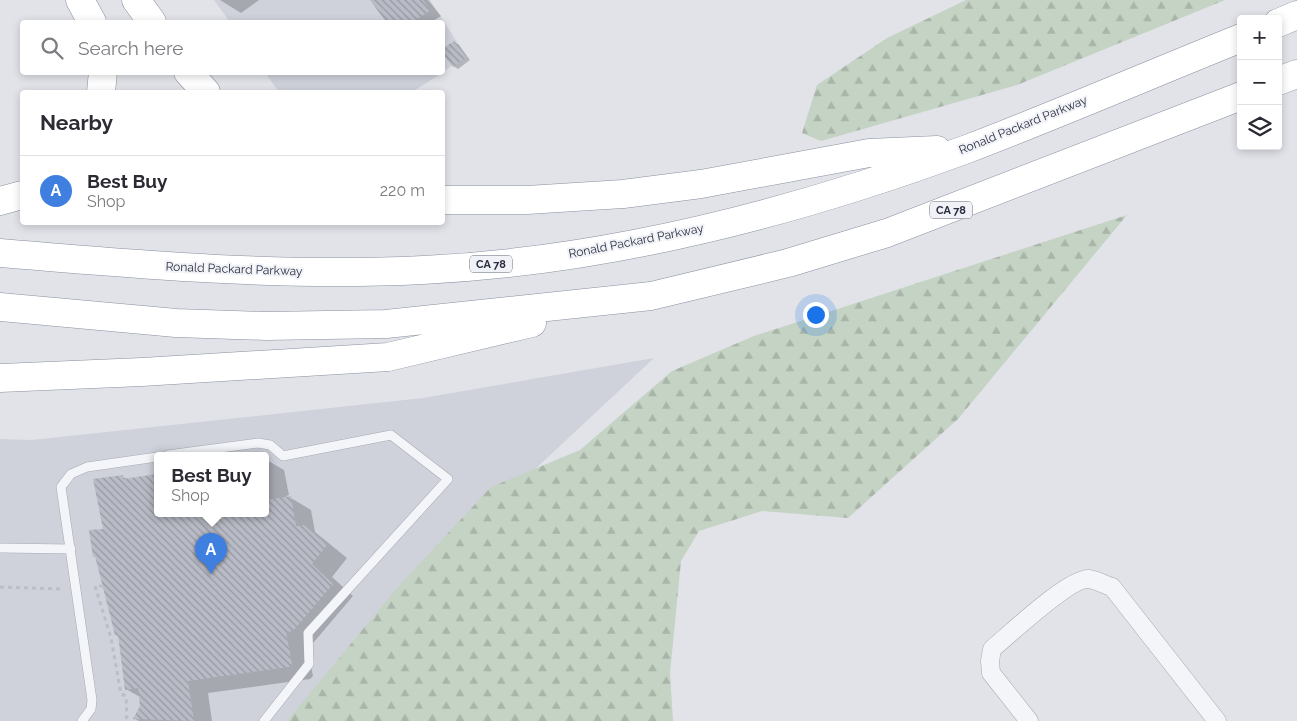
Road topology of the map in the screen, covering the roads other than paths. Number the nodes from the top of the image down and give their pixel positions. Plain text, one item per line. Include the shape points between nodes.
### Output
1 (80, 0) edge
2 (136, 0) edge
3 (1297, 15) edge
4 (91, 20) edge
5 (151, 20) edge
6 (1282, 21) edge
7 (1237, 40) edge
8 (1297, 74) edge
9 (103, 75) edge
10 (191, 75) edge
11 (1282, 80) edge
12 (101, 90) edge
13 (204, 90) edge
14 (1237, 98) edge
15 (968, 148) junction
16 (20, 196) edge
17 (445, 200) edge
18 (0, 202) edge
19 (0, 253) edge
20 (651, 296) junction
21 (0, 307) edge
22 (0, 378) edge
23 (189, 452) edge
24 (154, 457) edge
25 (0, 548) edge
26 (71, 549) junction
27 (82, 721) edge
28 (264, 721) edge
29 (1029, 721) edge
30 (1217, 721) edge

1 - 4 highway
2 - 5 highway
3 - 6 highway
7 - 15 highway, Ronald Packard Parkway / CA 78
8 - 11 highway
9 - 12 highway
10 - 13 highway
14 - 20 highway, CA 78 via 887,233 788,263
15 - 17 highway via 868,153 701,184 623,194 527,200
15 - 19 highway, Ronald Packard Parkway / CA 78 via 794,205 709,227 625,245 493,264 426,270 274,272
16 - 18 highway
20 - 21 highway, CA 78 via 386,324 266,326 176,323
20 - 22 highway via 388,357
23 - 28 lane via 258,442 270,445 283,456 391,435 448,479 308,633 310,664
24 - 26 lane via 86,467 71,474 61,487
25 - 26 lane
26 - 27 lane via 92,700 91,709
29 - 30 street via 991,673 992,649 1059,593 1088,579 1112,587

